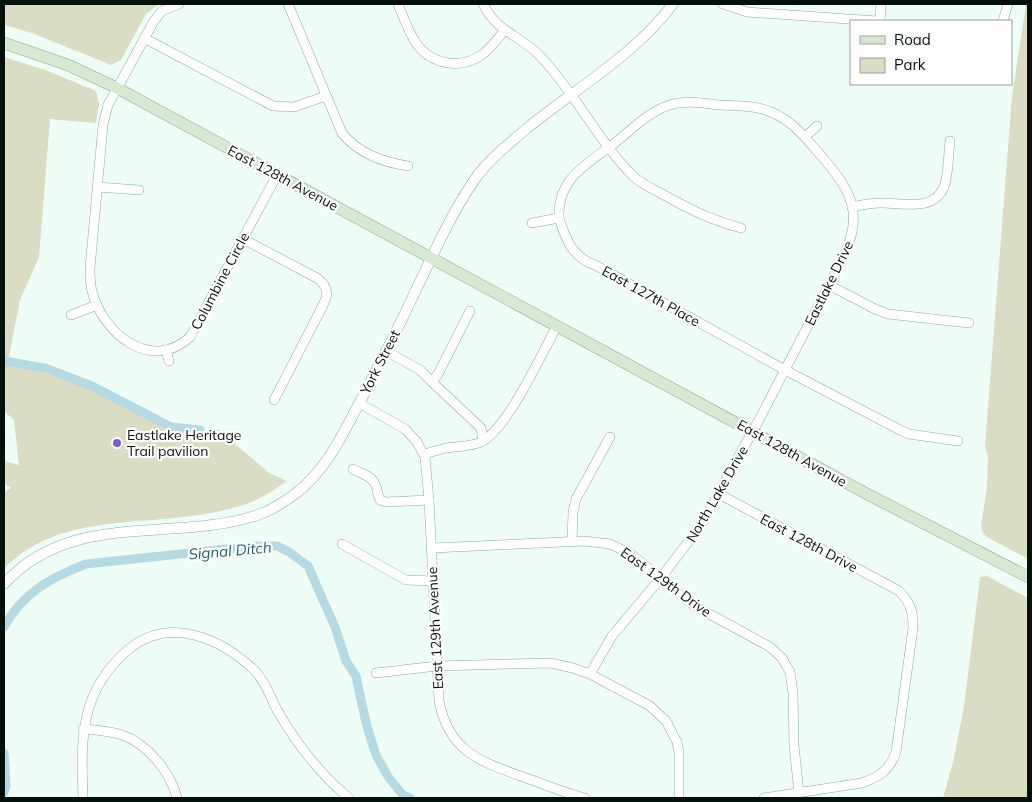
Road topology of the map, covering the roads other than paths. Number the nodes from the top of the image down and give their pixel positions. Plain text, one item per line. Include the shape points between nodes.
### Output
1 (179, 4) edge
2 (288, 4) edge
3 (398, 4) edge
4 (482, 4) edge
5 (674, 4) edge
6 (723, 4) edge
7 (881, 4) edge
8 (1008, 4) edge
9 (755, 8) edge
10 (869, 20) edge
11 (878, 20) edge
12 (1003, 20) edge
13 (504, 30) junction
14 (144, 38) junction
15 (4, 43) edge
16 (459, 64) junction
17 (462, 73) dead end
18 (117, 88) junction
19 (572, 94) junction
20 (326, 96) junction
21 (817, 126) dead end
22 (805, 137) junction
23 (950, 141) dead end
24 (610, 147) junction
25 (408, 166) dead end
26 (277, 175) junction
27 (97, 187) junction
28 (139, 190) dead end
29 (852, 207) junction
30 (559, 218) junction
31 (532, 223) dead end
32 (741, 228) dead end
33 (243, 239) junction
34 (432, 258) junction
35 (829, 284) junction
36 (97, 304) junction
37 (470, 311) dead end
38 (71, 315) dead end
39 (969, 323) dead end
40 (556, 326) junction
41 (166, 350) junction
42 (386, 351) junction
43 (169, 361) dead end
44 (786, 370) junction
45 (432, 382) junction
46 (274, 400) dead end
47 (359, 403) junction
48 (752, 432) junction
49 (610, 437) dead end
50 (483, 441) junction
51 (958, 441) dead end
52 (424, 454) junction
53 (353, 469) dead end
54 (718, 494) junction
55 (429, 500) junction
56 (572, 542) junction
57 (342, 544) dead end
58 (432, 548) junction
59 (1028, 577) edge
60 (660, 579) junction
61 (433, 581) junction
62 (4, 584) edge
63 (437, 666) junction
64 (376, 673) dead end
65 (590, 674) junction
66 (83, 729) junction
67 (798, 792) junction
68 (83, 798) edge
69 (177, 798) edge
70 (349, 798) edge
71 (585, 798) edge
72 (679, 798) edge
73 (764, 798) edge

1 - 14 street via 157,16
2 - 20 street
3 - 16 street via 411,36 423,51 435,60
4 - 13 street
5 - 19 street, York Street via 629,50
6 - 9 street via 735,9
7 - 11 street
8 - 12 street
9 - 10 street
13 - 16 street via 485,52
13 - 19 street via 537,52
14 - 18 street
14 - 20 street via 273,106 294,107
15 - 18 main road, East 128th Avenue via 61,62
16 - 17 street
18 - 26 main road, East 128th Avenue
18 - 27 street via 108,104 103,125
19 - 24 street
19 - 34 street, York Street via 500,150 484,167
20 - 25 street via 342,133 356,147 387,163
21 - 22 street
22 - 24 street, Eastlake Drive via 793,124 765,110 680,102 657,110
22 - 29 street, Eastlake Drive via 839,176
23 - 29 street via 946,179 936,198 922,204 877,202
24 - 30 street, Eastlake Drive via 573,176 562,193
24 - 32 street via 642,184 703,216
26 - 33 street, Columbine Circle
26 - 34 main road, East 128th Avenue
27 - 28 street
27 - 36 street via 90,268
29 - 35 street, Eastlake Drive via 852,239
30 - 31 street
30 - 44 street, East 127th Place via 566,240 587,263
33 - 41 street, Columbine Circle via 190,337 178,347
33 - 46 street via 330,285 326,300
34 - 40 main road, East 128th Avenue
34 - 42 street, York Street
35 - 39 street via 888,314
35 - 44 street, Eastlake Drive
36 - 38 street
36 - 41 street via 111,327 125,340 148,351
37 - 45 street
40 - 48 main road, East 128th Avenue
40 - 50 street via 516,401
41 - 43 street
42 - 45 street via 420,370
42 - 47 street, York Street
44 - 48 street, Eastlake Drive
44 - 51 street, East 127th Place via 902,431
45 - 50 street via 481,428
47 - 52 street, East 129th Avenue via 405,429
47 - 62 street, York Street via 321,469 298,492 273,509 231,522 83,537 44,552
48 - 54 street, North Lake Drive
48 - 59 main road, East 128th Avenue
49 - 56 street via 576,499
50 - 52 street
52 - 55 street, East 129th Avenue
53 - 55 street via 371,478 380,500
54 - 60 street, North Lake Drive via 701,525
54 - 67 street, East 128th Drive via 899,592 912,611 896,752 891,764 879,776 862,783
55 - 58 street, East 129th Avenue
56 - 58 street, East 129th Drive
56 - 60 street, East 129th Drive via 610,544 631,554
57 - 61 street via 406,580
58 - 61 street, East 129th Avenue
60 - 65 street, North Lake Drive via 612,636
60 - 67 street, East 129th Drive via 682,598 770,647 782,658 794,693
61 - 63 street, East 129th Avenue
63 - 64 street
63 - 65 street via 550,662
63 - 71 street, East 129th Avenue via 441,713 462,748 489,764
65 - 72 street via 650,706 666,721 679,753
66 - 68 street
66 - 69 street via 122,734 149,752 168,778
66 - 70 street via 97,689 125,653 140,640 156,635 190,633 208,639 237,656 256,672 306,754
67 - 73 street

